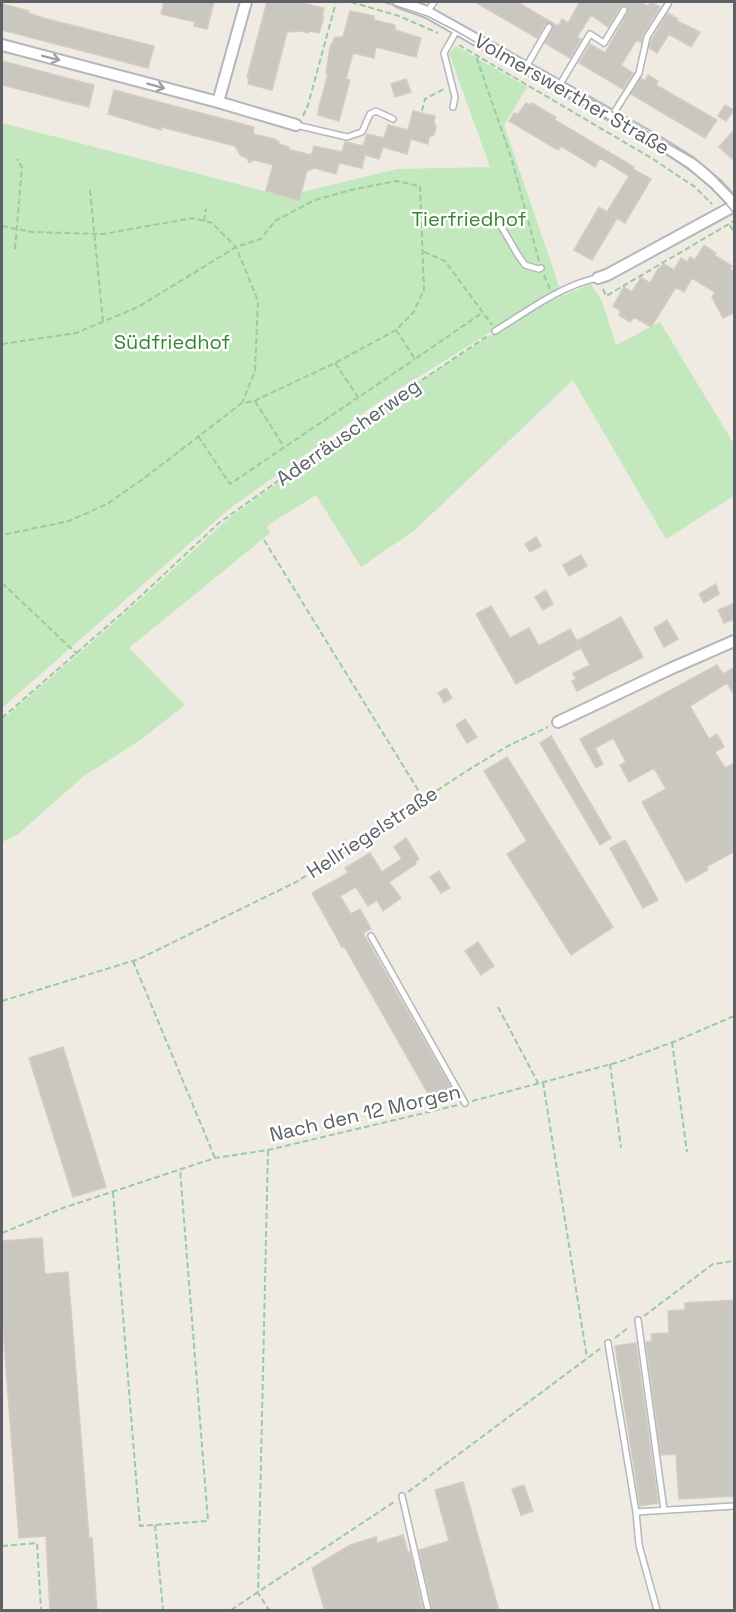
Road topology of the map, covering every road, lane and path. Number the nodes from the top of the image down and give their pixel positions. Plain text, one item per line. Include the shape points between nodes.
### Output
1 (246, 2) edge
2 (336, 2) edge
3 (351, 2) edge
4 (399, 2) edge
5 (434, 2) edge
6 (668, 4) dead end
7 (624, 10) dead end
8 (427, 12) junction
9 (549, 27) dead end
10 (457, 29) junction
11 (451, 40) junction
12 (2, 45) edge
13 (478, 57) junction
14 (526, 67) junction
15 (452, 85) junction
16 (559, 86) junction
17 (218, 102) junction
18 (453, 107) dead end
19 (422, 111) dead end
20 (612, 116) junction
21 (393, 119) dead end
22 (296, 125) junction
23 (17, 159) dead end
24 (90, 190) dead end
25 (712, 204) dead end
26 (735, 204) edge
27 (206, 209) dead end
28 (495, 216) dead end
29 (724, 217) dead end
30 (204, 221) junction
31 (735, 221) edge
32 (729, 224) junction
33 (2, 226) edge
34 (16, 229) junction
35 (735, 233) edge
36 (94, 234) junction
37 (236, 247) junction
38 (15, 249) dead end
39 (424, 252) junction
40 (542, 267) junction
41 (598, 278) junction
42 (553, 295) junction
43 (483, 312) junction
44 (102, 322) junction
45 (396, 330) junction
46 (495, 330) junction
47 (2, 344) edge
48 (415, 359) junction
49 (335, 363) junction
50 (358, 397) junction
51 (254, 401) junction
52 (242, 403) junction
53 (198, 436) junction
54 (284, 447) junction
55 (2, 534) edge
56 (264, 540) dead end
57 (2, 582) edge
58 (735, 642) edge
59 (77, 654) junction
60 (2, 718) edge
61 (558, 722) joint
62 (423, 799) junction
63 (371, 936) dead end
64 (133, 961) junction
65 (2, 1001) edge
66 (498, 1007) dead end
67 (735, 1016) edge
68 (672, 1042) junction
69 (610, 1064) junction
70 (543, 1082) junction
71 (538, 1083) junction
72 (465, 1104) junction
73 (621, 1148) dead end
74 (268, 1150) junction
75 (687, 1152) dead end
76 (215, 1158) junction
77 (180, 1170) junction
78 (113, 1191) junction
79 (2, 1233) edge
80 (735, 1261) edge
81 (638, 1320) junction
82 (608, 1343) junction
83 (587, 1358) junction
84 (402, 1497) junction
85 (735, 1506) edge
86 (664, 1510) junction
87 (636, 1512) junction
88 (155, 1525) junction
89 (2, 1546) edge
90 (258, 1593) junction
91 (41, 1611) edge
92 (163, 1611) edge
93 (231, 1611) edge
94 (269, 1611) edge
95 (428, 1611) edge
96 (657, 1611) edge

1 - 17 street
2 - 22 path via 306,112
3 - 11 path via 399,16
4 - 8 street, Volmerswerther Straße
5 - 8 lane
6 - 20 lane via 647,37 639,73
7 - 16 lane via 604,42 590,34
8 - 10 street, Volmerswerther Straße
9 - 14 lane
10 - 11 lane
10 - 14 street, Volmerswerther Straße
11 - 13 path
11 - 15 lane via 444,53
12 -> 17 street
13 - 25 path via 653,159 689,182
13 - 40 path
14 - 16 street, Volmerswerther Straße
15 - 18 lane
15 - 19 path via 425,99
16 - 20 street, Volmerswerther Straße
17 - 22 street
20 - 26 street, Volmerswerther Straße via 691,163
21 - 22 lane via 376,111 370,114 362,132 347,137
23 - 34 path via 22,167
24 - 36 path
26 - 41 street
27 - 30 path
28 - 40 lane via 525,265
29 - 32 path
30 - 36 path via 193,218
30 - 37 path via 212,223
31 - 32 path
32 - 35 path
32 - 41 path via 606,296
33 - 34 path
34 - 36 path
34 - 38 path
36 - 44 path
37 - 39 path via 261,239 275,220 315,200 396,181 420,186
37 - 44 path via 138,307
37 - 52 path via 258,301 255,371
39 - 43 path via 445,261
39 - 45 path via 424,290 413,313
40 - 42 path
41 - 42 lane
42 - 46 lane
43 - 46 path
43 - 48 path
44 - 47 path via 76,333
45 - 48 path
45 - 49 path
46 - 59 path, Aderräuscherweg via 219,523
48 - 50 path
49 - 50 path
49 - 51 path
50 - 54 path
51 - 52 path
51 - 54 path
52 - 53 path
53 - 54 path via 230,484
53 - 55 path via 107,504 69,521
56 - 62 path
57 - 59 path
58 - 61 street
59 - 60 path, Aderräuscherweg
61 - 62 path, Hellriegelstraße via 508,747
62 - 64 path, Hellriegelstraße via 296,882
63 - 72 lane
64 - 65 path, Hellriegelstraße
64 - 76 path
66 - 71 path
67 - 68 path, Nach den 12 Morgen
68 - 69 path, Nach den 12 Morgen
68 - 75 path
69 - 70 path, Nach den 12 Morgen
69 - 73 path
70 - 71 path, Nach den 12 Morgen
70 - 83 path
71 - 72 path, Nach den 12 Morgen
72 - 74 path, Nach den 12 Morgen
74 - 76 path, Nach den 12 Morgen
74 - 90 path
76 - 77 path, Nach den 12 Morgen
77 - 78 path, Nach den 12 Morgen
77 - 88 path via 208,1521
78 - 79 path, Nach den 12 Morgen
78 - 88 path via 140,1526
80 - 81 path via 713,1264
81 - 82 path
81 - 86 lane
82 - 83 path
82 - 87 lane
83 - 84 path
84 - 90 path
84 - 95 lane
85 - 86 lane
86 - 87 lane
87 - 96 lane via 639,1545
88 - 92 path
89 - 91 path via 37,1543
90 - 93 path
90 - 94 path

